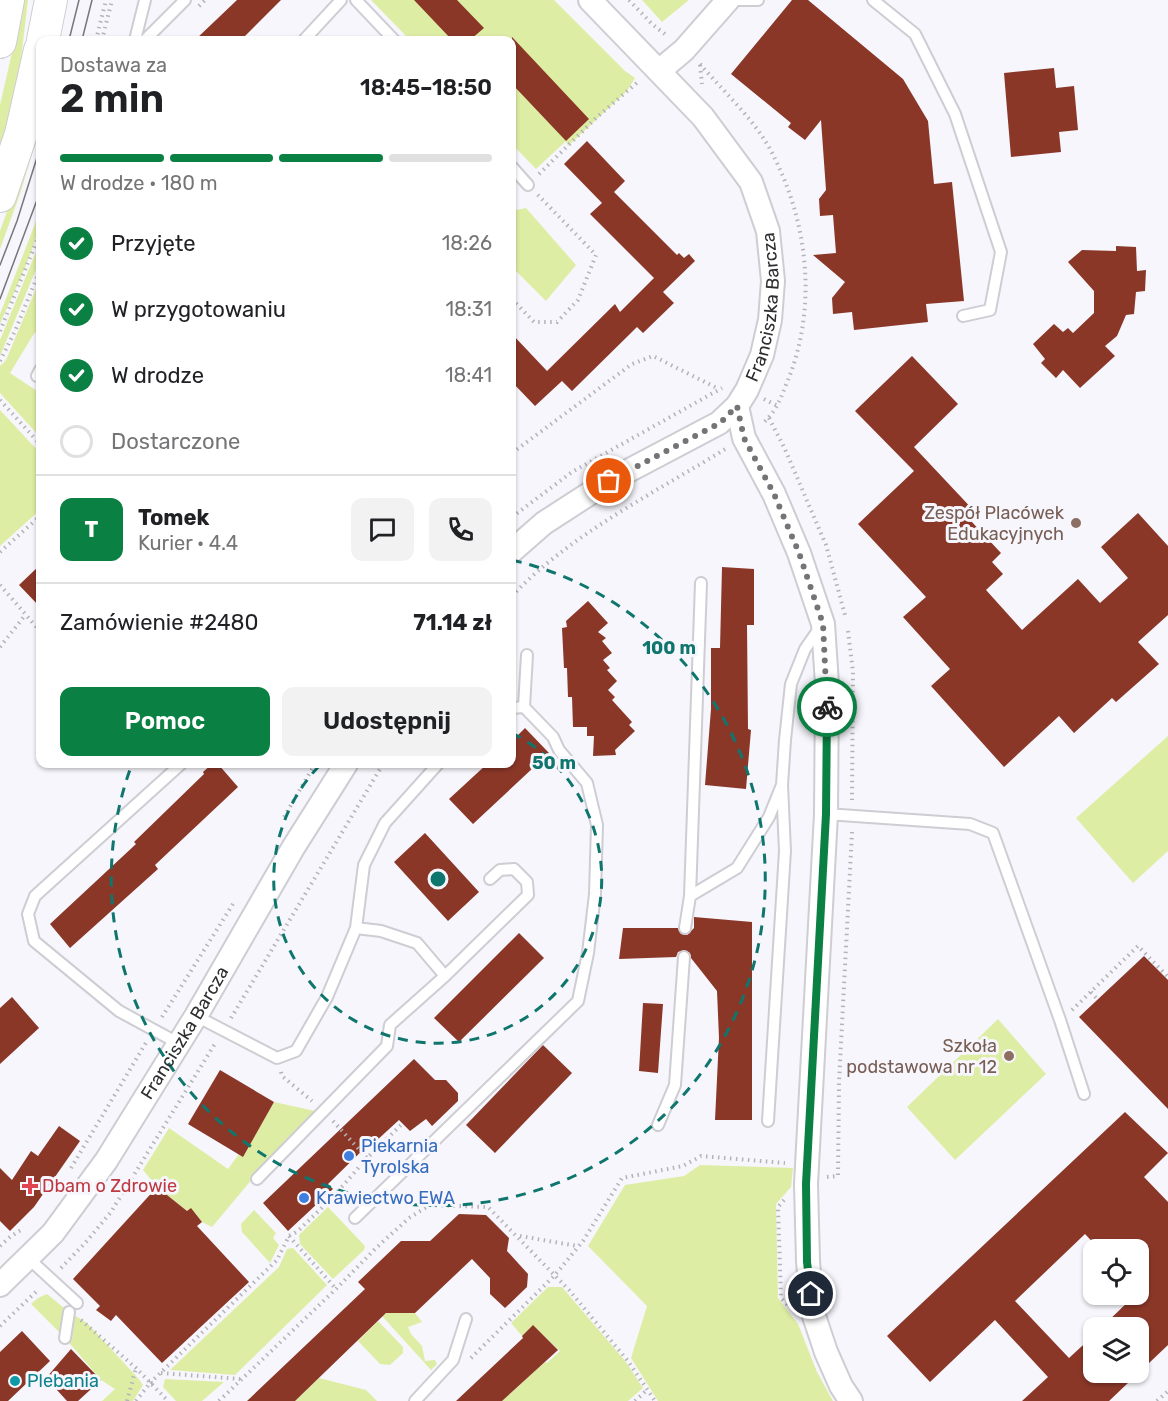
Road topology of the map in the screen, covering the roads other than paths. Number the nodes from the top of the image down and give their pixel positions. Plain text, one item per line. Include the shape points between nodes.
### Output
1 (8, 0) edge
2 (51, 0) edge
3 (145, 0) edge
4 (185, 0) edge
5 (340, 0) edge
6 (356, 0) edge
7 (590, 0) edge
8 (728, 0) edge
9 (738, 0) edge
10 (758, 0) edge
11 (873, 0) edge
12 (44, 36) edge
13 (136, 36) edge
14 (149, 36) edge
15 (308, 36) edge
16 (390, 36) edge
17 (0, 42) edge
18 (36, 68) edge
19 (651, 75) junction
20 (516, 172) edge
21 (528, 185) road end
22 (0, 196) edge
23 (963, 316) dead end
24 (737, 406) junction
25 (516, 548) edge
26 (701, 583) dead end
27 (823, 624) junction
28 (527, 655) dead end
29 (524, 707) junction
30 (516, 708) edge
31 (177, 768) edge
32 (343, 768) edge
33 (434, 768) edge
34 (782, 785) junction
35 (826, 814) junction
36 (490, 879) dead end
37 (690, 896) junction
38 (356, 928) junction
39 (685, 928) dead end
40 (684, 957) dead end
41 (445, 976) junction
42 (196, 1016) junction
43 (178, 1043) junction
44 (1084, 1094) dead end
45 (768, 1121) dead end
46 (658, 1125) dead end
47 (257, 1179) dead end
48 (355, 1218) dead end
49 (28, 1258) junction
50 (2, 1278) edge
51 (77, 1303) dead end
52 (69, 1312) road end
53 (466, 1319) dead end
54 (64, 1338) dead end
55 (415, 1401) edge
56 (851, 1401) edge

1 - 17 main road
2 - 12 main road
3 - 13 lane
4 - 14 lane
5 - 15 lane
6 - 16 lane
7 - 19 street, Franciszka Barcza
8 - 19 street via 684,50
9 - 10 lane
11 - 23 lane via 915,34 955,114 1001,252 990,310
18 - 22 main road via 21,134
19 - 24 street, Franciszka Barcza via 703,117 751,182 768,231 770,320 762,355
20 - 21 lane
24 - 25 street, Franciszka Barcza via 720,423 609,481 544,523
24 - 27 street via 744,438 774,494
26 - 37 lane
27 - 34 lane via 805,649 791,684
27 - 35 street via 827,684
28 - 29 lane
29 - 30 lane
29 - 48 lane via 553,737 587,783 597,825 595,894 578,1001
31 - 43 lane via 35,896 28,914 34,941 119,1011
32 - 42 street, Franciszka Barcza
33 - 38 lane via 385,823 364,865
34 - 37 lane via 769,817 736,868
34 - 45 lane via 785,851
35 - 44 lane via 970,824 993,833
35 - 56 street via 806,1184 807,1262 812,1310 826,1352
36 - 41 lane via 500,870 514,868 527,882 528,895
37 - 39 lane
38 - 41 lane via 381,931 417,943
38 - 42 lane via 327,998 296,1051 277,1058
40 - 46 lane via 675,1085
41 - 47 lane via 390,1025 387,1046
42 - 43 street, Franciszka Barcza
43 - 49 street, Franciszka Barcza via 106,1161 53,1233
49 - 50 street, Franciszka Barcza
49 - 51 lane
52 - 54 lane
53 - 55 lane via 453,1359

